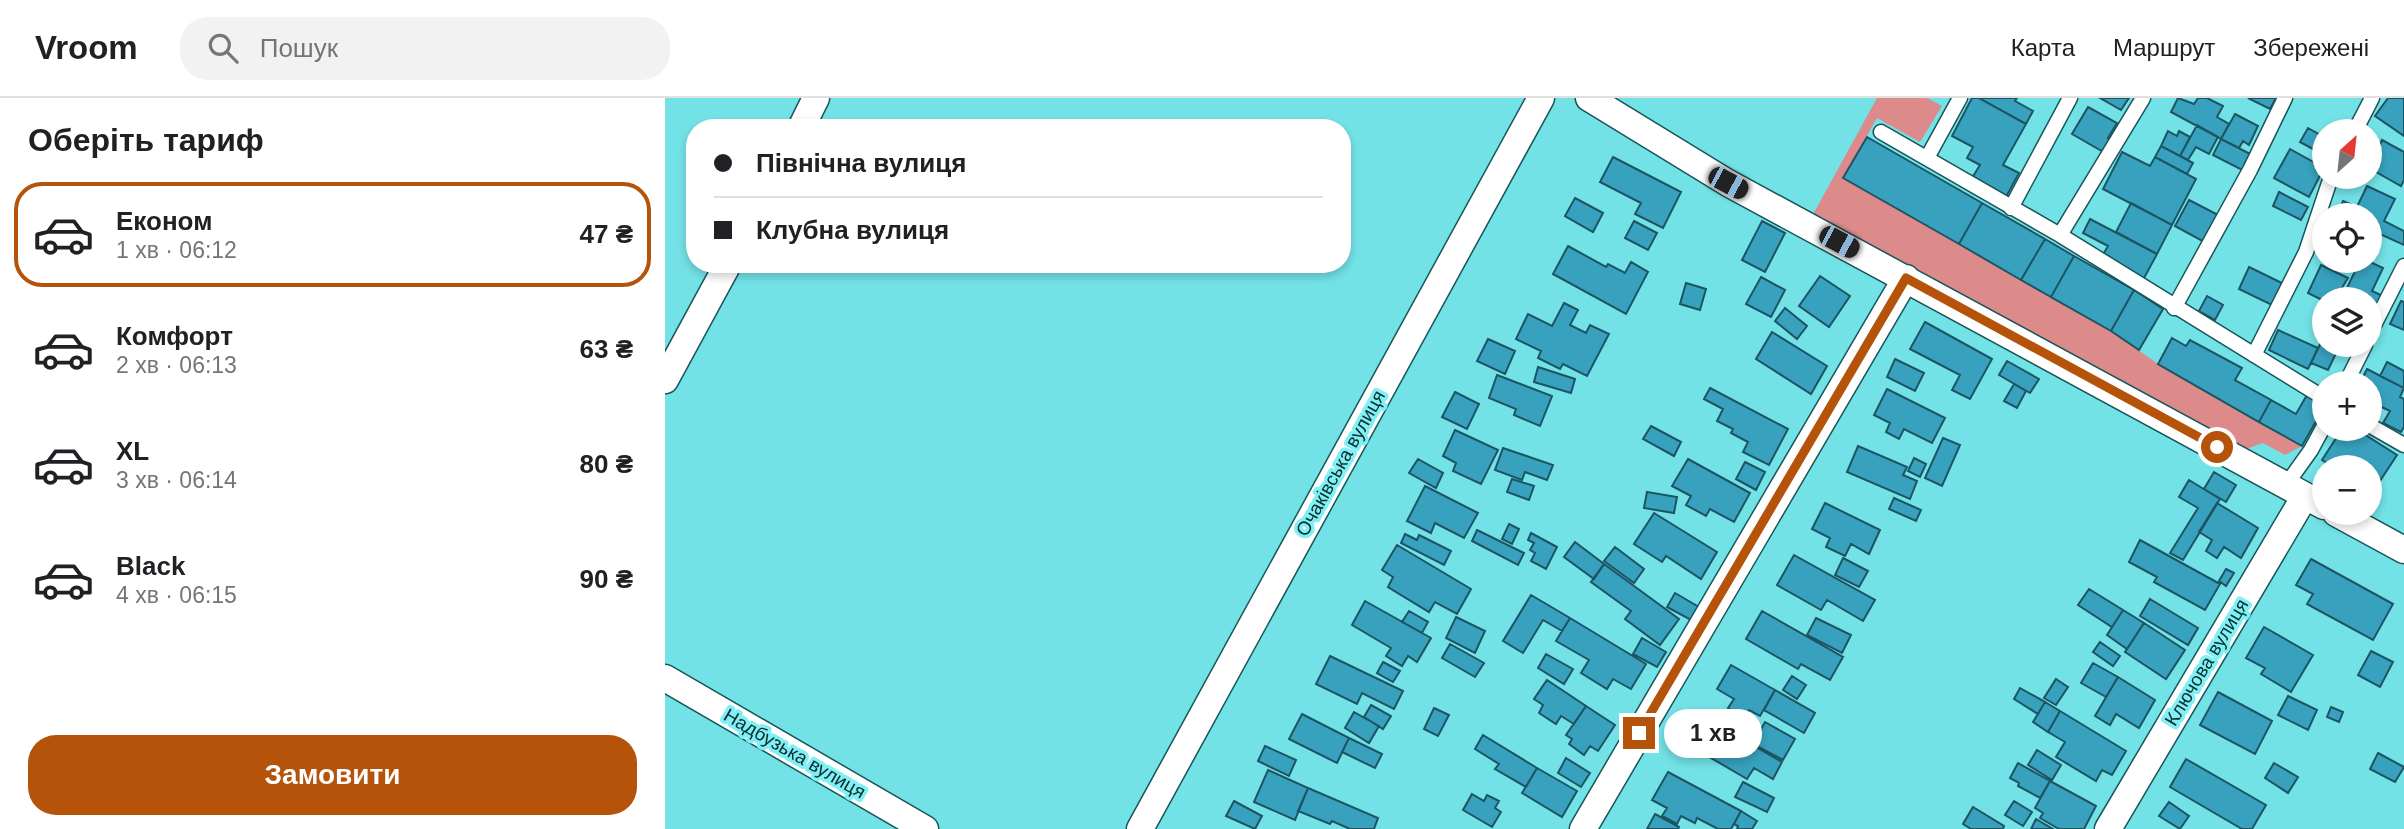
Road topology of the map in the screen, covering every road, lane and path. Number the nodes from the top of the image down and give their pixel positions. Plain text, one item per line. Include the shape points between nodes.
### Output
1 (816, 98) edge
2 (1541, 98) edge
3 (1589, 98) edge
4 (1959, 98) edge
5 (2070, 98) edge
6 (2143, 98) edge
7 (2285, 98) edge
8 (2372, 98) edge
9 (805, 119) edge
10 (2361, 119) edge
11 (1881, 132) dead end
12 (1927, 158) junction
13 (2327, 189) edge
14 (2011, 208) junction
15 (2060, 235) junction
16 (2404, 265) edge
17 (723, 273) edge
18 (1906, 278) junction
19 (2175, 308) junction
20 (2382, 309) edge
21 (2253, 355) junction
22 (665, 380) edge
23 (2312, 391) edge
24 (2382, 432) edge
25 (2316, 441) edge
26 (2404, 445) edge
27 (2305, 496) edge
28 (2358, 525) edge
29 (2404, 550) edge
30 (665, 678) edge
31 (925, 829) edge
32 (1140, 829) edge
33 (1583, 829) edge
34 (2108, 829) edge

1 - 9 street
2 - 32 street, Очаківська вулиця
3 - 18 street via 1728,183
4 - 12 lane
5 - 14 lane
6 - 15 lane
7 - 19 lane
8 - 10 lane
11 - 12 lane
12 - 14 lane
13 - 21 lane via 2306,252
14 - 15 lane
15 - 19 lane
16 - 20 lane
17 - 22 street
18 - 27 street
18 - 33 street
19 - 21 lane
21 - 23 lane
24 - 26 lane
25 - 27 lane
27 - 34 street, Ключова вулиця
28 - 29 street
30 - 31 street, Надбузька вулиця

